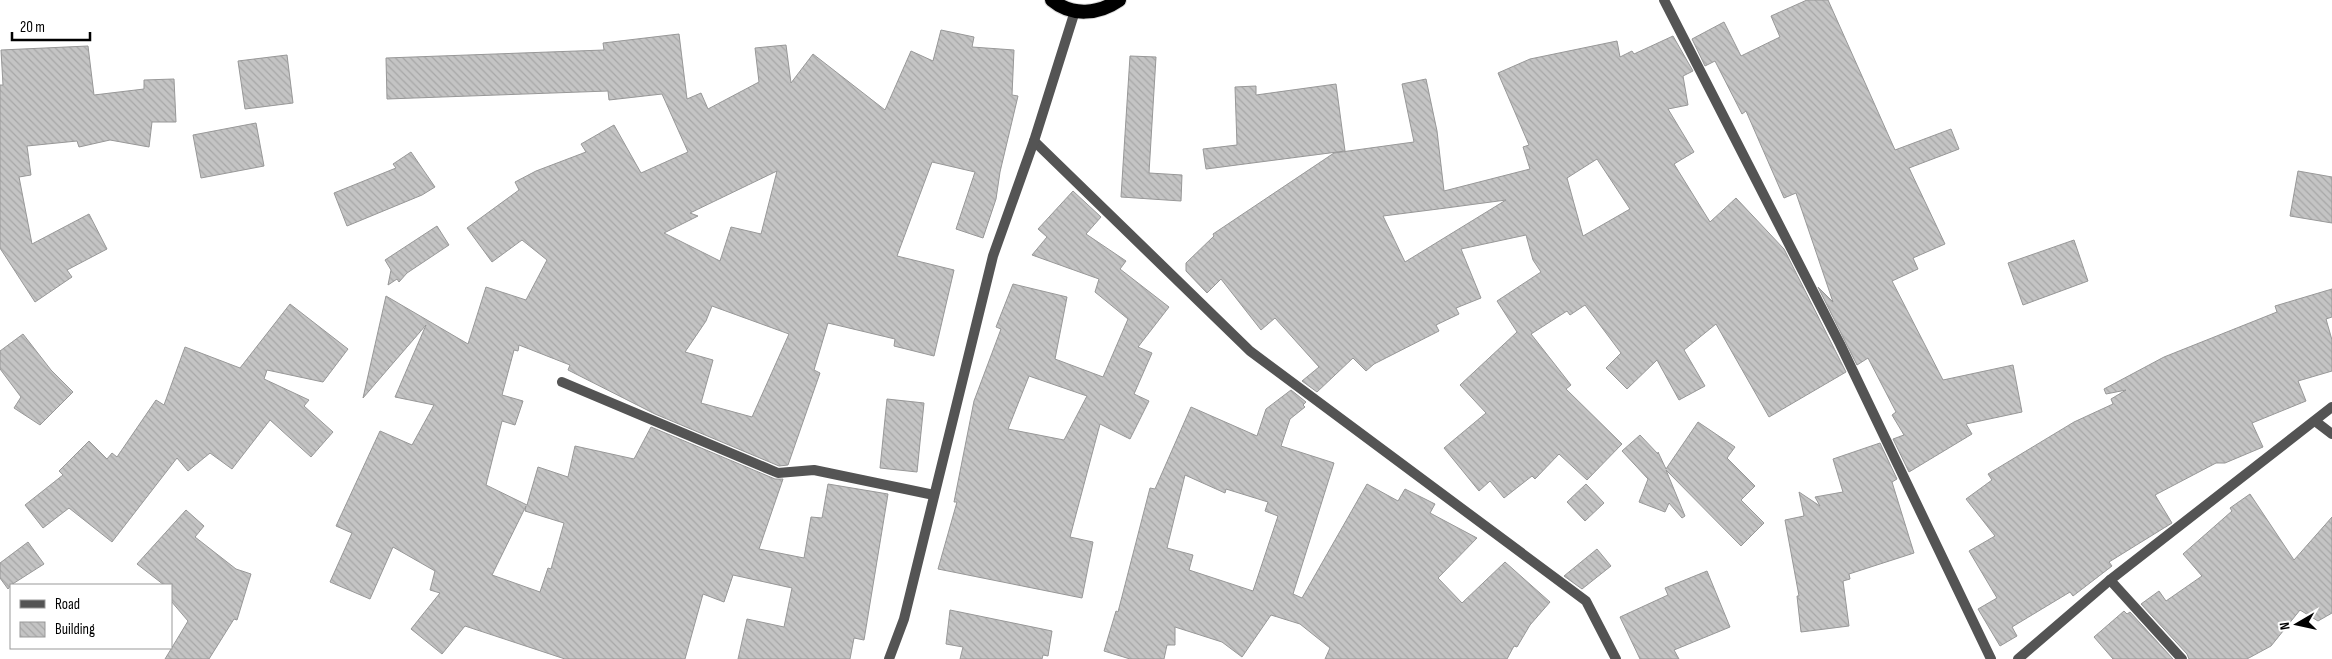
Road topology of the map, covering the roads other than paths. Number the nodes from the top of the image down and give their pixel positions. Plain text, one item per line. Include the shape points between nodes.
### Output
1 (1052, 0) edge
2 (1119, 0) edge
3 (1664, 0) edge
4 (1076, 11) junction
5 (1034, 141) junction
6 (562, 382) dead end
7 (2332, 407) edge
8 (2315, 421) junction
9 (2332, 434) edge
10 (934, 495) junction
11 (2110, 580) junction
12 (1609, 648) junction
13 (889, 659) edge
14 (1604, 659) edge
15 (1616, 659) edge
16 (1991, 659) edge
17 (2018, 659) edge
18 (2182, 659) edge

1 - 4 highway
2 - 4 highway via 1098,11
3 - 16 street via 1840,344
4 - 5 street
5 - 10 street via 992,256
5 - 12 street via 1250,351 1586,601
6 - 10 street via 778,473 814,470
7 - 8 street
8 - 9 street
8 - 11 street
10 - 13 street via 904,619
11 - 17 street
11 - 18 street
12 - 14 street
12 - 15 street

